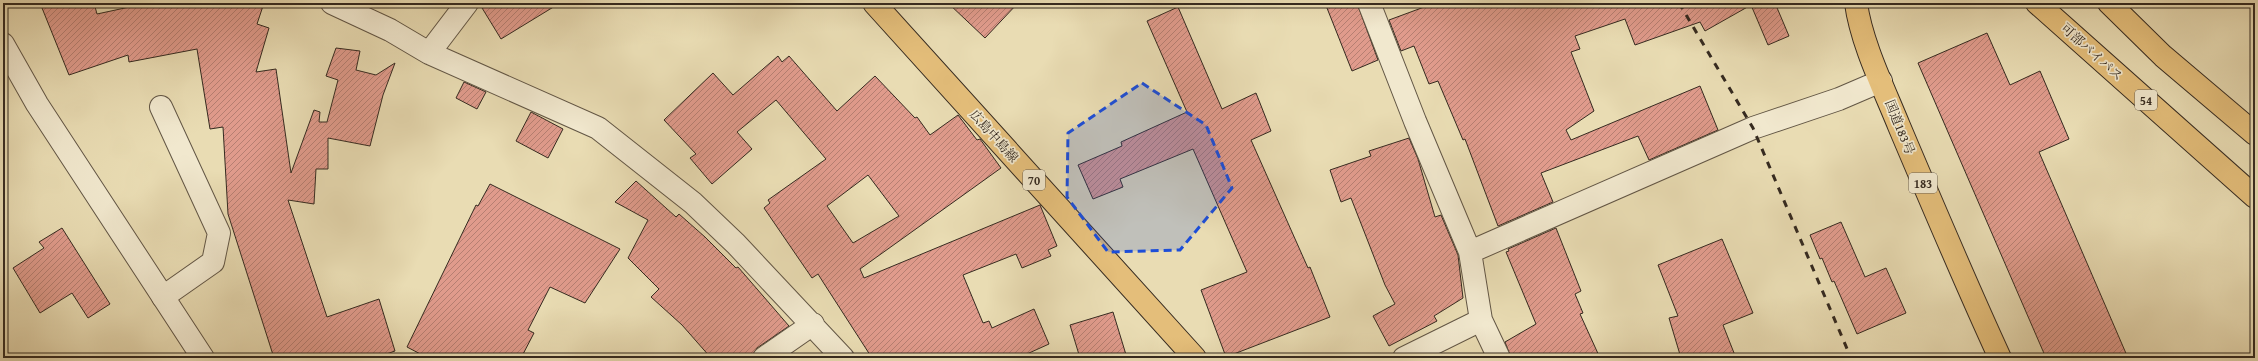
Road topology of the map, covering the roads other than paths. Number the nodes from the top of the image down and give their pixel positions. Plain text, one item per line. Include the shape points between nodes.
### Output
1 (332, 3) edge
2 (467, 3) edge
3 (874, 3) edge
4 (1369, 3) edge
5 (1856, 3) edge
6 (2037, 3) edge
7 (2109, 3) edge
8 (3, 44) edge
9 (429, 53) junction
10 (1881, 81) junction
11 (160, 107) dead end
12 (2255, 134) edge
13 (2255, 197) edge
14 (1470, 252) junction
15 (163, 297) junction
16 (1481, 320) junction
17 (813, 324) junction
18 (203, 358) edge
19 (764, 358) edge
20 (843, 358) edge
21 (1195, 358) edge
22 (1404, 358) edge
23 (1499, 358) edge
24 (2000, 358) edge

1 - 9 street via 390,30
2 - 9 street
3 - 21 main road, 広島中島線 / 70
4 - 14 street
5 - 10 main road, 国道183号 / 183 via 1858,17
6 - 13 main road, 可部バイパス / 54
7 - 12 main road via 2163,56
8 - 15 street via 37,104
9 - 17 street via 598,128 693,203
10 - 14 street via 1839,99 1754,128
10 - 24 main road, 国道183号 / 183 via 1957,266
11 - 15 street via 219,233 213,262
14 - 16 street
15 - 18 street
16 - 22 street
16 - 23 street
17 - 19 street
17 - 20 street

